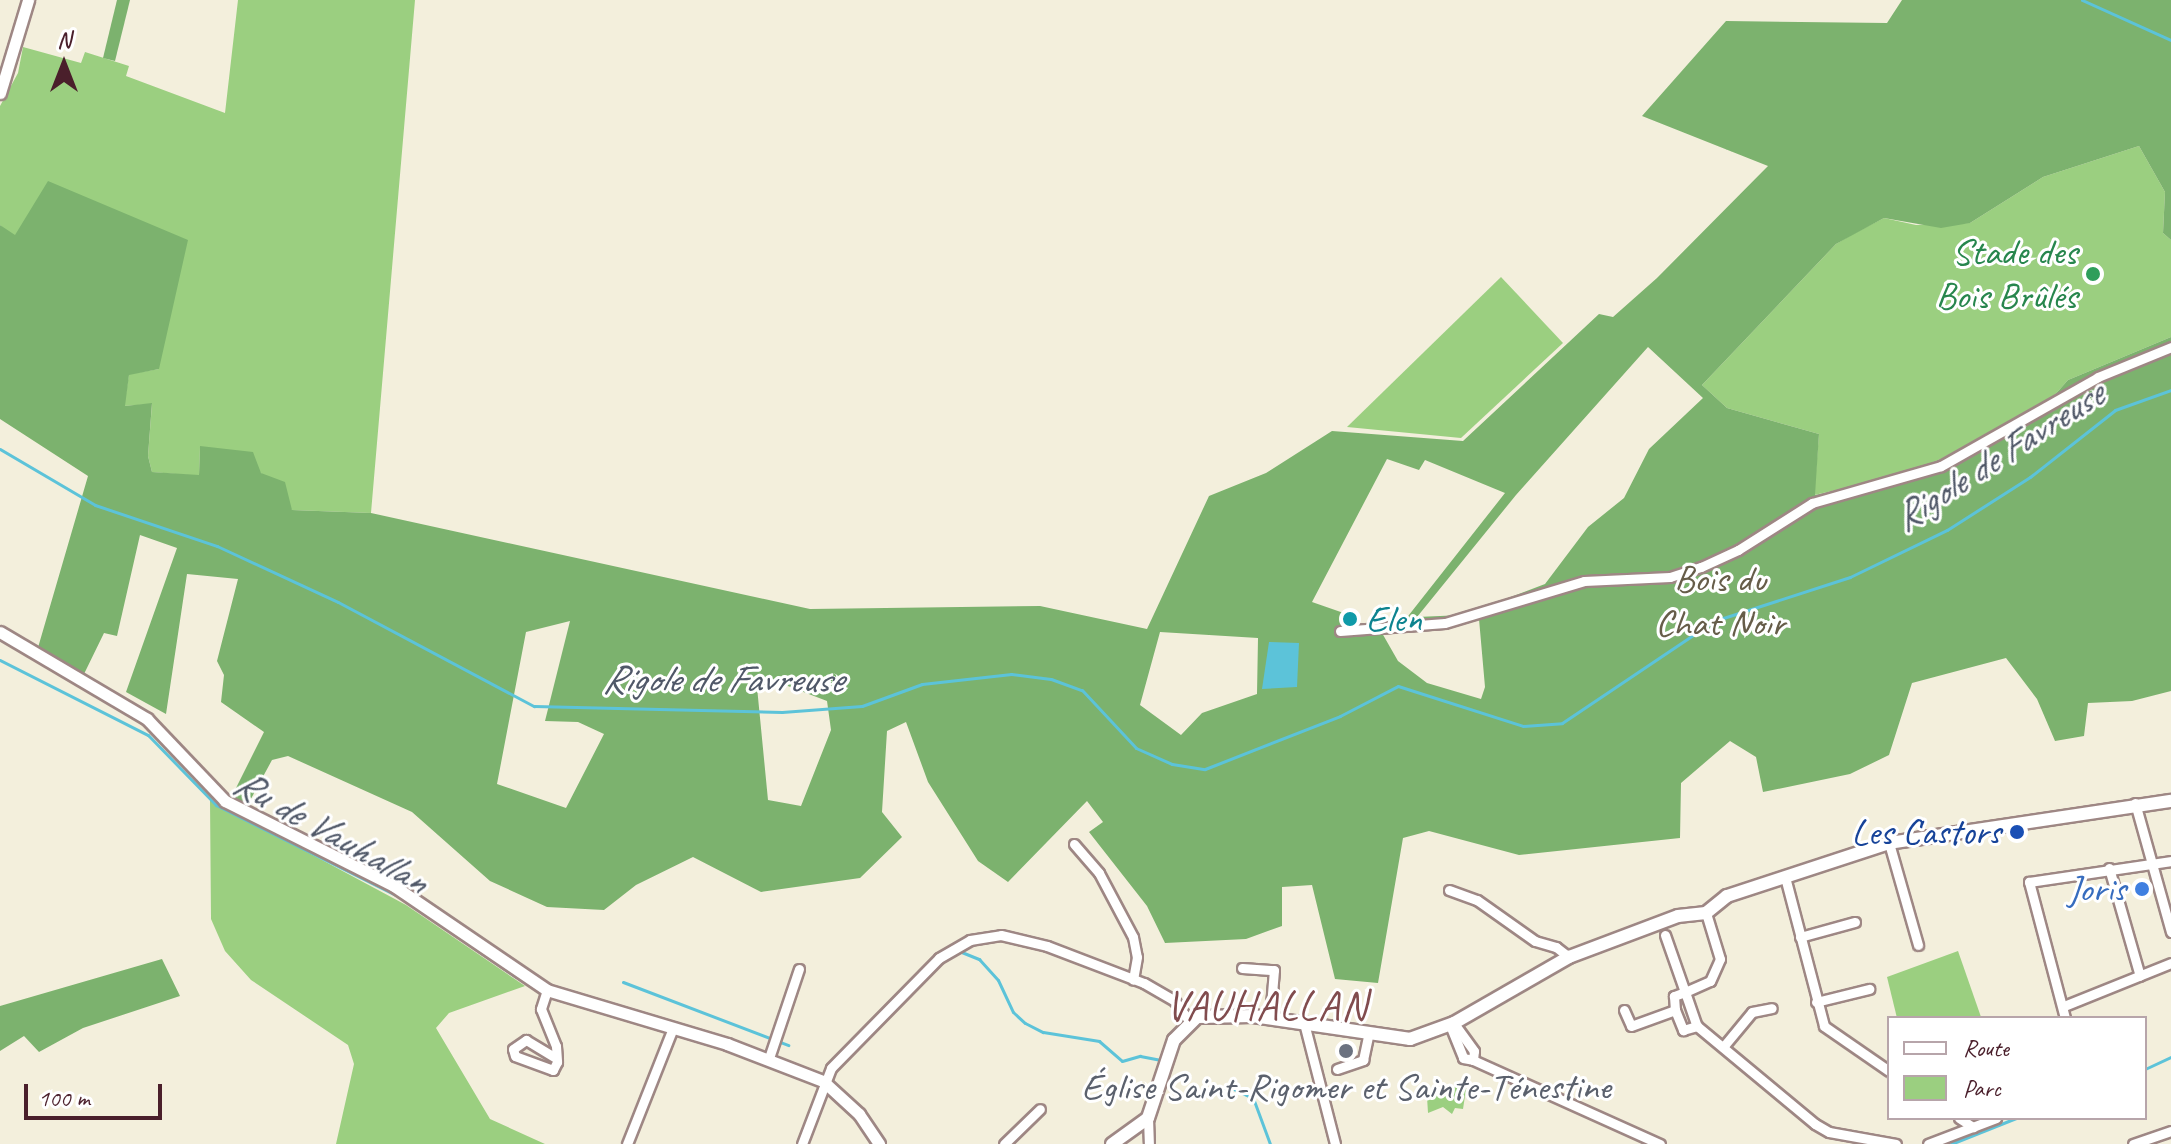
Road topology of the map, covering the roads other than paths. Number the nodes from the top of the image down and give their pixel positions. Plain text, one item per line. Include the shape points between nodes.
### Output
1 (28, 0) edge
2 (0, 93) edge
3 (2171, 347) edge
4 (1340, 631) dead end
5 (0, 632) edge
6 (2171, 801) edge
7 (2135, 803) junction
8 (1889, 843) junction
9 (1074, 844) dead end
10 (2171, 861) edge
11 (2150, 864) junction
12 (2109, 868) junction
13 (1785, 877) junction
14 (1449, 890) dead end
15 (1706, 913) junction
16 (1855, 922) dead end
17 (2171, 932) edge
18 (1665, 935) dead end
19 (1800, 937) junction
20 (1918, 945) dead end
21 (1569, 957) junction
22 (2171, 963) edge
23 (1242, 968) dead end
24 (799, 969) dead end
25 (2140, 976) junction
26 (1133, 980) junction
27 (1869, 989) dead end
28 (547, 990) junction
29 (1685, 992) junction
30 (1816, 1002) junction
31 (2064, 1006) junction
32 (1772, 1008) dead end
33 (1624, 1010) dead end
34 (1675, 1010) junction
35 (2065, 1016) edge
36 (1270, 1018) junction
37 (1189, 1021) junction
38 (1304, 1023) junction
39 (1452, 1024) junction
40 (1697, 1026) junction
41 (673, 1028) junction
42 (1368, 1036) junction
43 (1723, 1047) junction
44 (556, 1058) junction
45 (769, 1058) junction
46 (1337, 1069) dead end
47 (1887, 1070) edge
48 (823, 1081) junction
49 (1040, 1109) dead end
50 (1148, 1118) junction
51 (1962, 1120) edge
52 (1991, 1120) edge
53 (1973, 1127) junction
54 (2171, 1131) edge
55 (627, 1144) edge
56 (802, 1144) edge
57 (879, 1144) edge
58 (1004, 1144) edge
59 (1112, 1144) edge
60 (1149, 1144) edge
61 (1335, 1144) edge
62 (1660, 1144) edge
63 (1896, 1144) edge
64 (1928, 1144) edge
65 (2133, 1144) edge

1 - 2 street
3 - 4 street via 2098,377 1941,466 1903,481 1826,497 1701,567 1670,577 1584,581 1445,623
5 - 28 street via 147,719 225,801 394,886
6 - 7 main road
7 - 8 main road
7 - 11 street
8 - 13 main road
8 - 20 street
9 - 26 street via 1099,873 1133,937
10 - 11 street
11 - 12 street
11 - 17 street
12 - 25 street
12 - 31 street via 2029,882
13 - 15 main road via 1727,896
13 - 19 street
14 - 21 street via 1477,900 1535,941
15 - 21 main road via 1678,916
15 - 29 street via 1719,963 1710,981
16 - 19 street
18 - 29 street
19 - 30 street
21 - 39 main road
22 - 25 street
23 - 36 street via 1274,970
24 - 45 street
25 - 31 street
26 - 37 street via 1174,1000
26 - 48 street via 1025,939 1001,935 970,940 939,958
27 - 30 street
28 - 41 street
28 - 44 street via 541,1009
29 - 34 street via 1674,996
29 - 40 street
30 - 47 street via 1832,1033
31 - 35 street
32 - 43 street via 1752,1012
33 - 34 street via 1631,1026
34 - 40 street via 1683,1030
36 - 37 main road via 1223,1014
36 - 38 main road
37 - 50 main road via 1174,1040
38 - 42 main road
38 - 61 street
39 - 42 main road via 1410,1039
39 - 62 street via 1474,1051 1473,1060
40 - 43 street
41 - 45 street
41 - 55 street
42 - 46 street via 1363,1060
43 - 63 street via 1829,1132
44 - 44 street via 526,1040 513,1049 515,1056 544,1071 553,1070
45 - 48 street
48 - 56 street
48 - 57 street via 859,1114
49 - 58 street
50 - 59 main road
50 - 60 street
51 - 53 street
52 - 53 street
53 - 64 street
54 - 65 street

